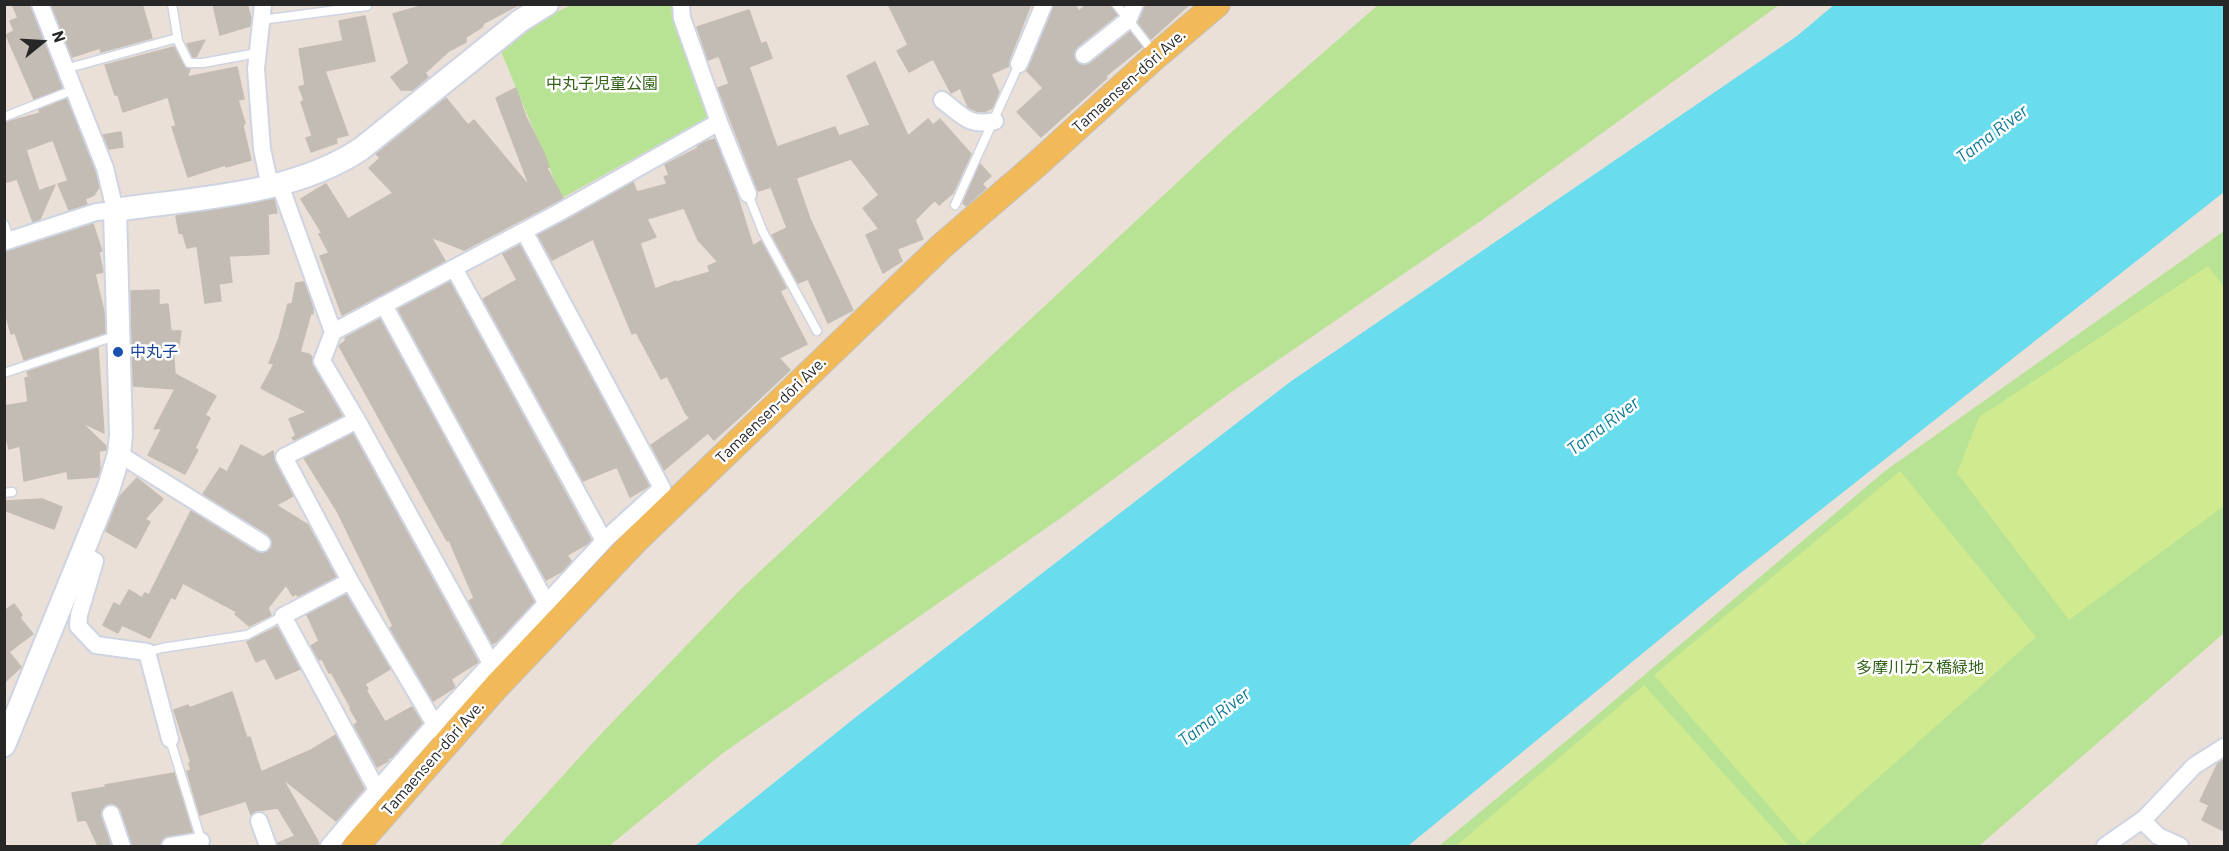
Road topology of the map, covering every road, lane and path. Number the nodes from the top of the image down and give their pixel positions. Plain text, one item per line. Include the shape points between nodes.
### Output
1 (40, 4) edge
2 (172, 4) edge
3 (547, 4) edge
4 (681, 4) edge
5 (1044, 4) edge
6 (1116, 4) edge
7 (1217, 4) edge
8 (367, 6) dead end
9 (262, 12) edge
10 (1131, 12) edge
11 (177, 38) junction
12 (257, 52) junction
13 (1084, 55) dead end
14 (1157, 55) junction
15 (1019, 64) joint
16 (65, 69) junction
17 (74, 90) junction
18 (942, 100) dead end
19 (4, 117) edge
20 (994, 121) junction
21 (719, 122) junction
22 (275, 186) junction
23 (748, 194) joint
24 (955, 206) dead end
25 (116, 210) junction
26 (524, 231) junction
27 (6, 235) edge
28 (454, 268) junction
29 (384, 305) junction
30 (817, 331) dead end
31 (333, 332) junction
32 (118, 335) junction
33 (4, 373) edge
34 (357, 420) junction
35 (119, 454) junction
36 (604, 541) junction
37 (262, 543) dead end
38 (82, 554) junction
39 (350, 580) junction
40 (547, 603) junction
41 (284, 615) junction
42 (147, 652) junction
43 (492, 665) junction
44 (441, 733) junction
45 (170, 739) joint
46 (4, 745) edge
47 (2224, 747) edge
48 (377, 790) junction
49 (111, 814) dead end
50 (2142, 820) junction
51 (259, 821) dead end
52 (202, 844) edge
53 (122, 846) edge
54 (170, 846) edge
55 (268, 846) edge
56 (329, 846) edge
57 (356, 846) edge
58 (2106, 846) edge
59 (2180, 846) edge

1 - 16 street
2 - 11 lane
3 - 22 street via 520,21 361,149 339,163
4 - 21 street via 682,18
5 - 15 street
6 - 10 lane
7 - 14 main road, Tamaensen-dōri Ave.
8 - 9 lane
9 - 12 street
10 - 13 street
10 - 14 lane
11 - 12 lane via 189,63
11 - 16 lane
12 - 22 street via 262,149
14 - 44 main road, Tamaensen-dōri Ave. via 943,244
15 - 20 lane
16 - 17 street
17 - 19 lane
17 - 25 street via 105,168
18 - 20 street via 971,122
20 - 24 lane
21 - 23 street
21 - 26 street
22 - 25 street
22 - 31 street
23 - 30 lane via 763,232
25 - 27 street
25 - 32 street
26 - 28 street
26 - 36 street via 662,488
28 - 29 street
28 - 36 street
29 - 31 street
29 - 40 street
31 - 34 street via 322,362
32 - 33 lane
32 - 35 street
34 - 39 street via 284,458
34 - 43 street
35 - 37 street
35 - 38 street
36 - 40 street
38 - 42 street via 95,561 78,626 96,645
38 - 46 street
39 - 41 street
39 - 44 street
40 - 43 street
41 - 42 lane via 247,635
41 - 48 street
42 - 45 street
43 - 44 street
44 - 48 street
44 - 57 main road, Tamaensen-dōri Ave.
45 - 52 lane
47 - 50 street via 2194,766
48 - 56 street
49 - 53 street
50 - 58 street
50 - 59 street via 2158,836
51 - 55 street
52 - 54 street

